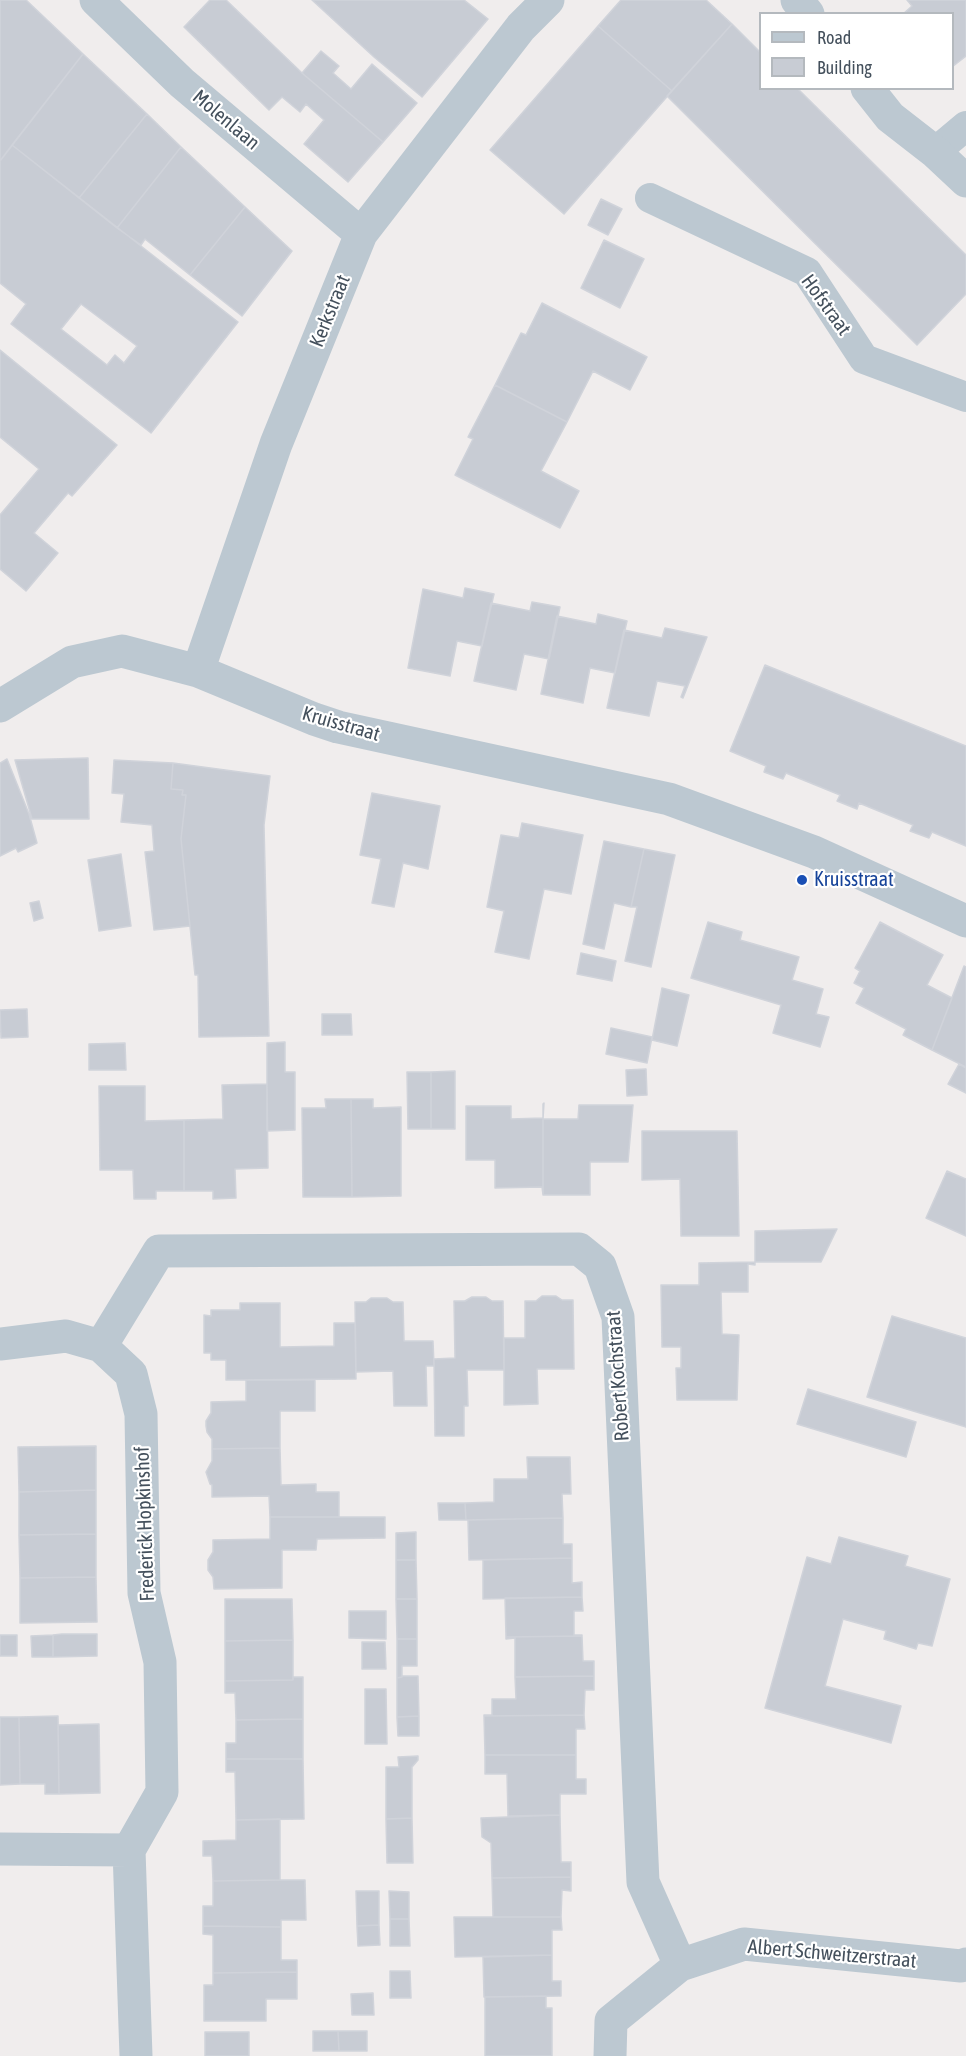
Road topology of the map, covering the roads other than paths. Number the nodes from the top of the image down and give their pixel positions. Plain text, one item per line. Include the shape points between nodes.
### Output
1 (96, 0) edge
2 (548, 0) edge
3 (797, 0) edge
4 (806, 12) edge
5 (869, 90) edge
6 (966, 126) edge
7 (935, 153) junction
8 (966, 182) edge
9 (650, 198) dead end
10 (362, 234) junction
11 (966, 397) edge
12 (198, 671) junction
13 (0, 706) edge
14 (966, 921) edge
15 (0, 1344) edge
16 (101, 1346) junction
17 (0, 1849) edge
18 (129, 1850) junction
19 (680, 1965) junction
20 (964, 1967) edge
21 (136, 2056) edge
22 (610, 2056) edge

1 - 10 street, Molenlaan via 182,83
2 - 10 street, Kerkstraat via 521,27
3 - 4 street
5 - 7 street via 890,117
6 - 7 lane
7 - 8 street
9 - 11 lane, Hofstraat via 807,272 864,359
10 - 12 street, Kerkstraat via 276,444
12 - 13 street, Kruisstraat via 122,651 72,662
12 - 14 street, Kruisstraat via 338,727 669,799 814,852
15 - 16 street via 66,1336
16 - 18 street, Frederick Hopkinshof via 131,1374 141,1414 144,1593 160,1662 162,1792
16 - 19 street, Robert Kochstraat via 159,1251 579,1249 600,1266 618,1317 643,1882
17 - 18 street
18 - 21 street
19 - 20 street, Albert Schweitzerstraat via 744,1944
19 - 22 street, Albert Schweitzerstraat via 611,2020

